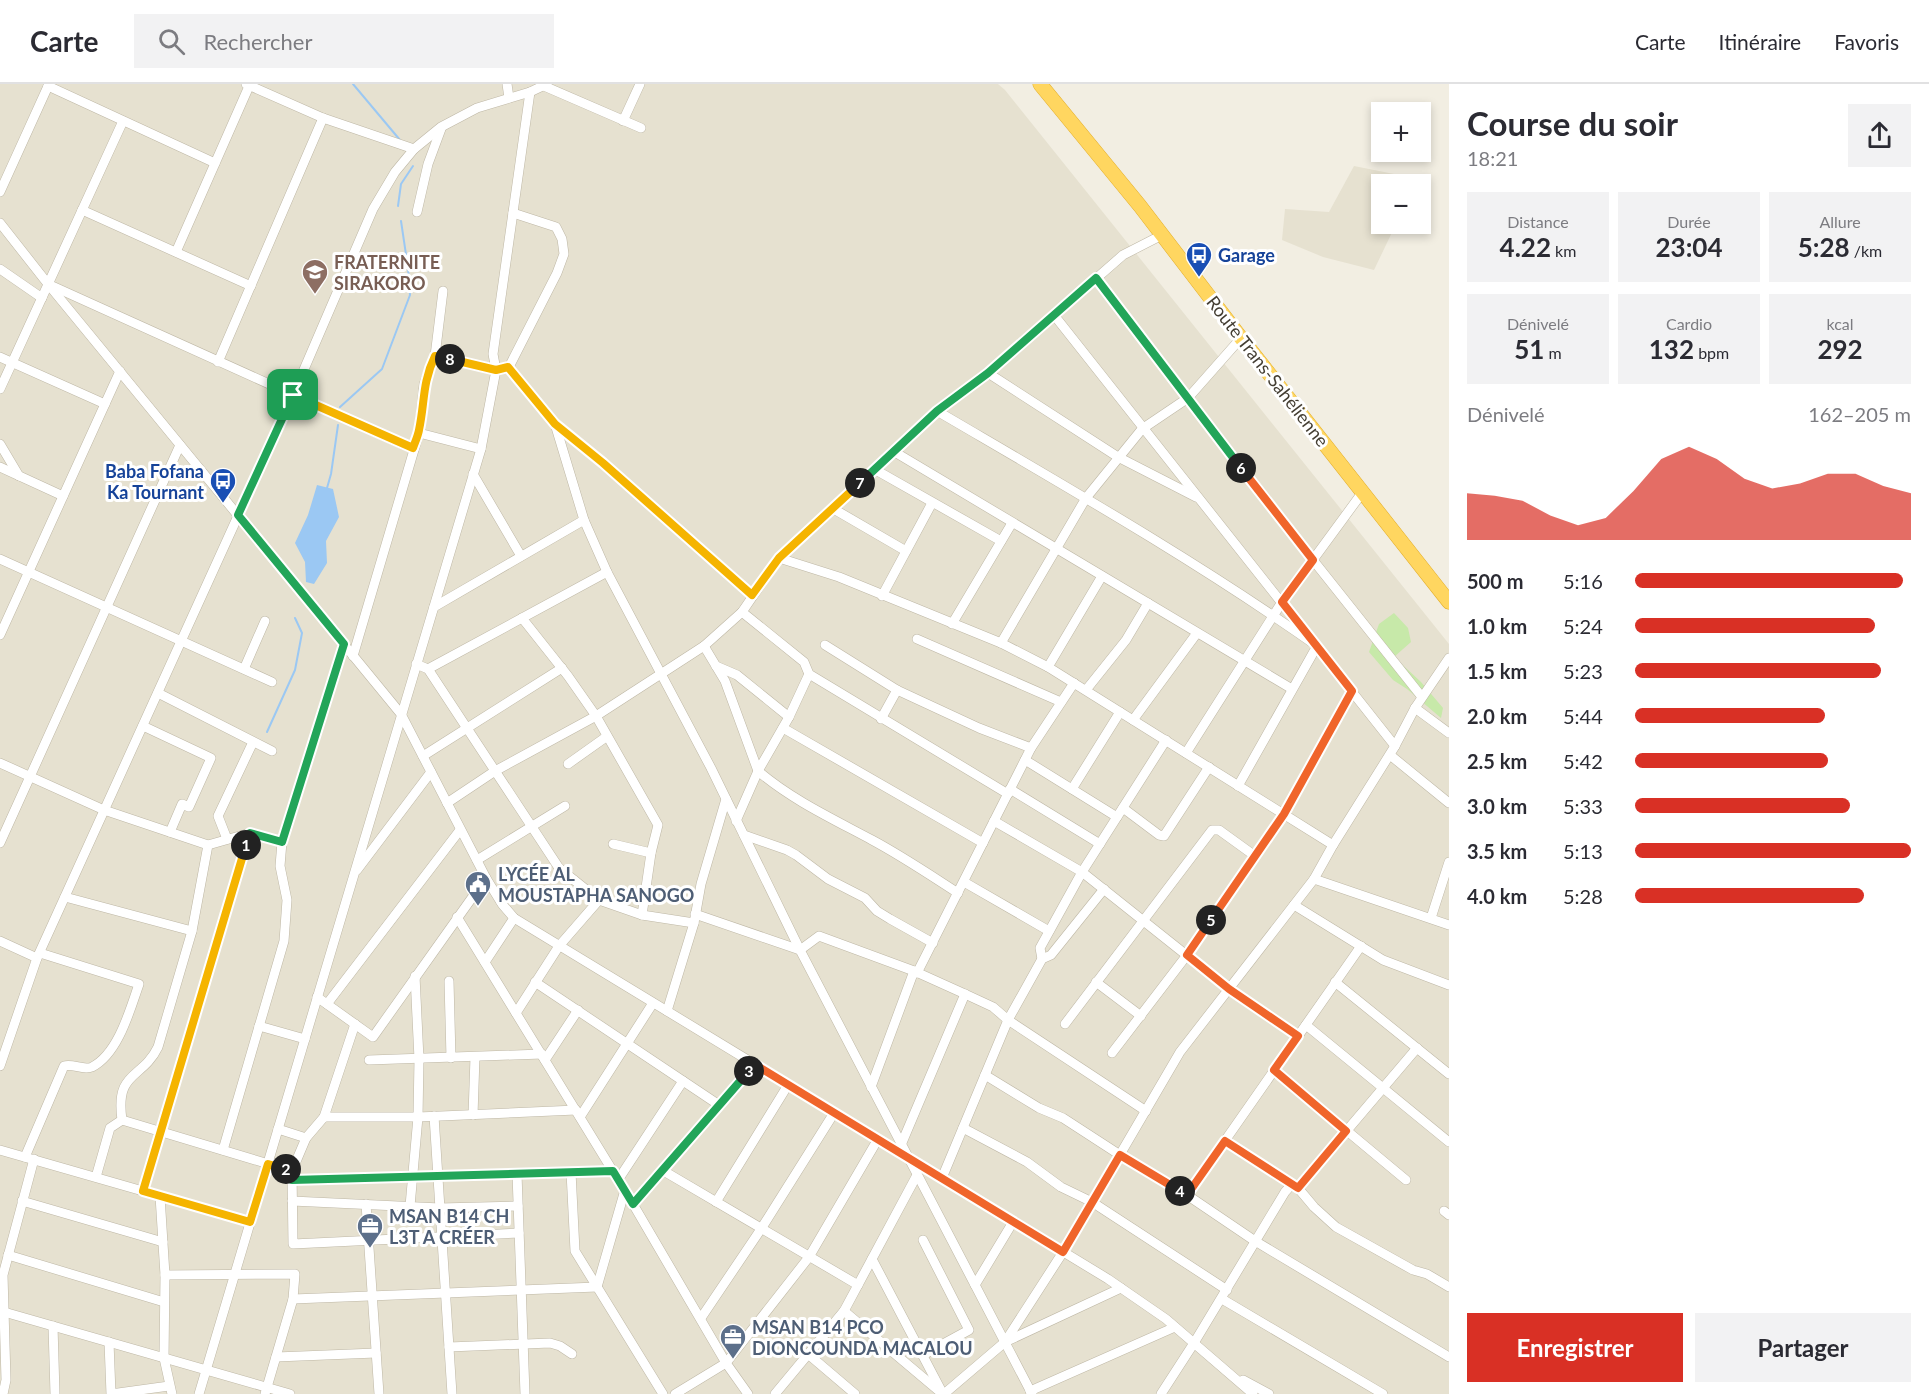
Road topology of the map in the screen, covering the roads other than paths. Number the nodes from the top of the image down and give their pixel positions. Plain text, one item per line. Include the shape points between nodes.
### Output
1 (249, 84) edge
2 (507, 84) edge
3 (640, 84) edge
4 (1040, 84) edge
5 (48, 85) edge
6 (545, 85) edge
7 (530, 92) junction
8 (509, 98) junction
9 (322, 118) junction
10 (123, 121) junction
11 (623, 121) junction
12 (441, 127) junction
13 (641, 128) dead end
14 (414, 149) junction
15 (215, 163) junction
16 (0, 192) edge
17 (82, 210) junction
18 (417, 212) dead end
19 (513, 213) junction
20 (0, 223) edge
21 (1162, 235) junction
22 (176, 252) junction
23 (0, 269) edge
24 (1096, 278) junction
25 (48, 284) junction
26 (250, 286) junction
27 (442, 291) dead end
28 (42, 298) junction
29 (1054, 315) junction
30 (1241, 338) junction
31 (435, 356) junction
32 (0, 357) edge
33 (218, 362) junction
34 (12, 363) junction
35 (508, 367) junction
36 (496, 370) junction
37 (120, 371) junction
38 (988, 373) junction
39 (0, 389) edge
40 (293, 395) junction
41 (1188, 398) junction
42 (105, 404) junction
43 (937, 411) junction
44 (555, 424) junction
45 (1142, 429) junction
46 (419, 433) junction
47 (0, 444) edge
48 (180, 445) junction
49 (413, 448) junction
50 (481, 449) junction
51 (893, 451) junction
52 (1118, 458) junction
53 (0, 467) edge
54 (874, 469) junction
55 (473, 474) junction
56 (19, 476) junction
57 (1362, 493) junction
58 (63, 496) junction
59 (1086, 498) junction
60 (1201, 499) junction
61 (932, 503) junction
62 (832, 508) junction
63 (238, 515) junction
64 (584, 520) junction
65 (1012, 523) junction
66 (1001, 541) junction
67 (1056, 548) junction
68 (906, 551) junction
69 (521, 556) junction
70 (779, 558) junction
71 (0, 559) edge
72 (1313, 560) junction
73 (29, 572) junction
74 (607, 572) junction
75 (1102, 576) junction
76 (752, 595) junction
77 (882, 596) junction
78 (1282, 602) junction
79 (1449, 602) edge
80 (1148, 603) junction
81 (107, 607) junction
82 (434, 607) junction
83 (742, 612) junction
84 (1274, 616) junction
85 (522, 618) junction
86 (265, 621) dead end
87 (952, 624) junction
88 (1197, 633) junction
89 (0, 635) edge
90 (916, 639) dead end
91 (181, 641) junction
92 (1001, 643) junction
93 (344, 644) junction
94 (825, 645) dead end
95 (704, 646) junction
96 (1317, 646) junction
97 (353, 656) junction
98 (1449, 658) edge
99 (1244, 661) junction
100 (416, 664) junction
101 (716, 666) junction
102 (1048, 667) junction
103 (562, 668) junction
104 (244, 669) junction
105 (428, 669) junction
106 (663, 674) junction
107 (809, 674) junction
108 (272, 682) dead end
109 (1074, 683) junction
110 (1293, 689) junction
111 (897, 690) junction
112 (1086, 690) junction
113 (1352, 691) junction
114 (158, 693) junction
115 (1422, 698) junction
116 (1061, 702) junction
117 (1415, 708) junction
118 (1120, 711) junction
119 (401, 714) junction
120 (596, 716) junction
121 (789, 717) junction
122 (881, 719) junction
123 (1133, 720) junction
124 (143, 726) junction
125 (467, 728) junction
126 (783, 728) junction
127 (1449, 733) edge
128 (606, 737) junction
129 (1166, 740) junction
130 (253, 742) junction
131 (1395, 746) junction
132 (1031, 748) junction
133 (272, 751) dead end
134 (1186, 753) junction
135 (1390, 755) junction
136 (423, 756) junction
137 (1025, 760) junction
138 (0, 763) edge
139 (568, 764) dead end
140 (1209, 767) junction
141 (495, 771) junction
142 (758, 771) junction
143 (431, 772) junction
144 (30, 776) junction
145 (1238, 786) junction
146 (1072, 789) junction
147 (1009, 791) junction
148 (726, 799) junction
149 (1449, 803) edge
150 (447, 804) junction
151 (565, 806) dead end
152 (105, 810) junction
153 (1120, 813) junction
154 (1284, 814) junction
155 (994, 820) junction
156 (736, 821) junction
157 (532, 826) junction
158 (460, 830) junction
159 (170, 832) junction
160 (250, 833) junction
161 (744, 835) junction
162 (227, 840) junction
163 (282, 842) junction
164 (0, 843) edge
165 (983, 843) junction
166 (1100, 843) junction
167 (613, 844) dead end
168 (1333, 844) junction
169 (208, 845) junction
170 (651, 853) junction
171 (1256, 856) junction
172 (477, 860) junction
173 (1449, 862) edge
174 (1082, 872) junction
175 (353, 875) junction
176 (486, 878) junction
177 (1314, 879) junction
178 (964, 882) junction
179 (1104, 889) junction
180 (958, 893) junction
181 (65, 897) junction
182 (599, 900) junction
183 (1294, 905) junction
184 (642, 915) junction
185 (457, 917) junction
186 (514, 918) junction
187 (694, 918) junction
188 (1431, 918) junction
189 (1143, 921) junction
190 (1449, 924) edge
191 (192, 931) junction
192 (1049, 932) junction
193 (0, 941) edge
194 (933, 943) junction
195 (559, 946) junction
196 (1361, 946) junction
197 (800, 950) junction
198 (1187, 955) junction
199 (38, 956) junction
200 (1042, 959) junction
201 (485, 962) junction
202 (916, 972) junction
203 (415, 976) junction
204 (449, 981) dead end
205 (1335, 981) junction
206 (535, 982) junction
207 (1096, 982) junction
208 (1449, 985) edge
209 (1229, 989) junction
210 (965, 994) junction
211 (317, 997) junction
212 (653, 1003) junction
213 (327, 1004) junction
214 (578, 1010) junction
215 (667, 1011) junction
216 (516, 1012) junction
217 (1141, 1016) junction
218 (1008, 1020) junction
219 (355, 1024) junction
220 (1065, 1024) dead end
221 (1305, 1025) junction
222 (260, 1026) junction
223 (1298, 1036) junction
224 (305, 1039) junction
225 (627, 1043) junction
226 (1417, 1048) junction
227 (1112, 1053) dead end
228 (543, 1057) junction
229 (451, 1058) junction
230 (475, 1058) junction
231 (419, 1059) junction
232 (369, 1060) dead end
233 (754, 1064) junction
234 (0, 1066) edge
235 (1274, 1070) junction
236 (1449, 1074) edge
237 (985, 1075) junction
238 (683, 1081) junction
239 (788, 1085) junction
240 (871, 1087) junction
241 (1382, 1087) junction
242 (719, 1105) junction
243 (1146, 1111) junction
244 (834, 1113) junction
245 (578, 1114) junction
246 (473, 1115) junction
247 (434, 1116) junction
248 (324, 1117) junction
249 (418, 1117) junction
250 (122, 1119) junction
251 (963, 1128) junction
252 (278, 1129) junction
253 (161, 1131) junction
254 (1346, 1131) junction
255 (306, 1138) junction
256 (878, 1139) junction
257 (1225, 1141) junction
258 (1449, 1142) edge
259 (901, 1145) junction
260 (0, 1150) edge
261 (224, 1150) junction
262 (1120, 1155) junction
263 (29, 1158) junction
264 (910, 1159) junction
265 (268, 1164) junction
266 (662, 1170) junction
267 (613, 1171) junction
268 (571, 1172) junction
269 (517, 1174) junction
270 (917, 1175) junction
271 (292, 1176) junction
272 (438, 1176) junction
273 (96, 1177) junction
274 (412, 1177) junction
275 (942, 1178) junction
276 (618, 1180) junction
277 (1406, 1180) dead end
278 (1295, 1186) junction
279 (625, 1190) junction
280 (143, 1191) junction
281 (1187, 1195) junction
282 (160, 1196) junction
283 (22, 1201) junction
284 (292, 1201) junction
285 (716, 1202) junction
286 (1092, 1202) junction
287 (366, 1204) junction
288 (633, 1204) junction
289 (410, 1206) junction
290 (518, 1206) junction
291 (440, 1208) junction
292 (250, 1222) junction
293 (1013, 1222) junction
294 (761, 1229) junction
295 (519, 1233) junction
296 (441, 1237) junction
297 (368, 1240) junction
298 (923, 1240) dead end
299 (1255, 1241) junction
300 (163, 1242) junction
301 (1063, 1252) junction
302 (8, 1255) junction
303 (809, 1257) junction
304 (872, 1259) junction
305 (235, 1274) junction
306 (165, 1275) junction
307 (975, 1285) junction
308 (858, 1286) junction
309 (597, 1287) junction
310 (1449, 1287) edge
311 (1121, 1288) junction
312 (521, 1290) junction
313 (445, 1293) junction
314 (1224, 1295) junction
315 (372, 1296) junction
316 (293, 1299) junction
317 (164, 1302) junction
318 (3, 1306) edge
319 (844, 1311) junction
320 (701, 1318) junction
321 (53, 1326) junction
322 (1174, 1327) junction
323 (109, 1342) junction
324 (1005, 1342) junction
325 (1194, 1343) junction
326 (523, 1344) junction
327 (449, 1347) junction
328 (376, 1353) junction
329 (572, 1354) dead end
330 (808, 1354) junction
331 (923, 1355) junction
332 (276, 1357) junction
333 (164, 1358) junction
334 (1449, 1358) edge
335 (726, 1363) junction
336 (207, 1370) junction
337 (1232, 1375) junction
338 (171, 1390) edge
339 (266, 1391) edge
340 (1165, 1392) edge
341 (1251, 1392) edge
342 (1031, 1393) edge
343 (3, 1394) edge
344 (55, 1394) edge
345 (200, 1394) edge
346 (290, 1394) edge
347 (379, 1394) edge
348 (452, 1394) edge
349 (525, 1394) edge
350 (663, 1394) edge
351 (675, 1394) edge
352 (748, 1394) edge
353 (775, 1394) edge
354 (855, 1394) edge
355 (943, 1394) edge
356 (1238, 1394) edge
357 (1269, 1394) edge
358 (1383, 1394) edge

1 - 9 street
1 - 15 street
2 - 8 street
3 - 11 street
4 - 21 highway, Route Trans-Sahélienne
5 - 10 street
5 - 16 street
6 - 7 street
6 - 11 street
7 - 8 street
7 - 19 street
8 - 12 street via 477,108
9 - 14 street
9 - 26 street
10 - 15 street
10 - 17 street
11 - 13 street
12 - 14 street
12 - 18 street
14 - 40 street via 373,209
15 - 22 street
17 - 22 street
17 - 25 street
19 - 35 street via 556,227 564,254
19 - 36 street via 493,354
20 - 25 street
21 - 24 street via 1123,255
21 - 30 highway, Route Trans-Sahélienne
22 - 26 street
23 - 28 street
24 - 29 street
24 - 41 street
25 - 28 street
25 - 33 street
25 - 37 street
26 - 33 street
27 - 31 street
28 - 34 street
29 - 38 street
29 - 45 street
30 - 41 street
30 - 57 highway, Route Trans-Sahélienne
31 - 36 street
31 - 46 street via 424,384
32 - 34 street
33 - 40 street
34 - 39 street
34 - 42 street
35 - 36 street
35 - 44 street
36 - 50 street
37 - 42 street
37 - 48 street
38 - 43 street
38 - 52 street
40 - 49 street
40 - 63 street
41 - 45 street
41 - 72 street
42 - 58 street
43 - 51 street
43 - 59 street
44 - 64 street
44 - 76 street
45 - 52 street
45 - 60 street
46 - 49 street
46 - 50 street
47 - 56 street
48 - 63 street
48 - 81 street
49 - 97 street
50 - 55 street
51 - 54 street
51 - 65 street
52 - 59 street
52 - 60 street
53 - 56 street
54 - 61 street
54 - 62 street
55 - 69 street
55 - 82 street
56 - 58 street
57 - 72 street
57 - 79 highway, Route Trans-Sahélienne
58 - 73 street
59 - 67 street
59 - 84 street
60 - 78 street
61 - 66 street
61 - 68 street
62 - 68 street
62 - 70 street
63 - 91 street
63 - 93 street
64 - 69 street
64 - 74 street
65 - 66 street
65 - 67 street
66 - 87 street
67 - 75 street
67 - 92 street
68 - 77 street
69 - 82 street
70 - 76 street
70 - 77 street
71 - 73 street
72 - 78 street
72 - 115 street
73 - 81 street
73 - 89 street
74 - 85 street
74 - 106 street
75 - 80 street
75 - 102 street
76 - 83 street
77 - 87 street
78 - 84 street
78 - 96 street
80 - 88 street
80 - 112 street via 1126,640
81 - 91 street
81 - 144 street
82 - 100 street
83 - 95 street
83 - 107 street via 804,662
84 - 96 street
84 - 99 street
85 - 103 street
85 - 105 street
86 - 104 street
87 - 92 street
88 - 99 street
88 - 123 street
90 - 116 street
91 - 104 street
91 - 114 street
92 - 102 street
93 - 97 street
93 - 163 street
94 - 111 street
95 - 101 street
95 - 106 street
96 - 110 street
96 - 113 street
97 - 119 street
98 - 115 street
99 - 110 street
99 - 134 street
100 - 105 street
100 - 119 street
101 - 121 street via 737,675
101 - 142 street
102 - 109 street
103 - 120 street
103 - 125 street
104 - 108 street
105 - 125 street
106 - 120 street
106 - 148 street
107 - 121 street
107 - 122 street
109 - 112 street
109 - 116 street
110 - 145 street
111 - 122 street
111 - 132 street
112 - 118 street
113 - 131 street
113 - 154 street
114 - 124 street
114 - 130 street
115 - 117 street
116 - 132 street
117 - 127 street
117 - 131 street
118 - 123 street
118 - 146 street
119 - 136 street
119 - 175 street
120 - 128 street
120 - 141 street
121 - 126 street
122 - 147 street
123 - 129 street
124 - 152 street
124 - 159 street via 211,758 189,807 182,804
125 - 136 street
125 - 141 street
126 - 142 street
126 - 165 street
128 - 139 street
128 - 170 street via 658,825
129 - 134 street
129 - 153 street
130 - 133 street
130 - 162 street via 218,816
131 - 135 street
132 - 137 street
134 - 140 street
135 - 149 street
135 - 168 street
136 - 143 street
137 - 146 street
137 - 147 street
138 - 144 street
140 - 145 street
140 - 153 street via 1164,836
141 - 150 street
141 - 157 street
142 - 156 street
142 - 180 street via 770,782
143 - 150 street
143 - 175 street
144 - 152 street
144 - 164 street
145 - 154 street
146 - 153 street
147 - 155 street
147 - 166 street
148 - 156 street
148 - 187 street
150 - 158 street
151 - 157 street
152 - 159 street
152 - 181 street
153 - 166 street
154 - 168 street
154 - 171 street
155 - 165 street
155 - 174 street
156 - 161 street
157 - 172 street
157 - 182 street via 559,868
158 - 172 street
158 - 213 street
159 - 169 street
160 - 162 street
160 - 163 street
160 - 253 street
161 - 194 street via 787,850 828,879 865,898 877,911
161 - 197 street
162 - 169 street
163 - 222 street via 280,866 287,900 284,941
165 - 178 street
166 - 174 street
167 - 170 street
168 - 177 street
169 - 191 street
170 - 184 street
171 - 189 street via 1219,830 1212,830
171 - 198 street
172 - 176 street
173 - 188 street
174 - 179 street
174 - 192 street
175 - 211 street
176 - 185 street
176 - 186 street
177 - 183 street
177 - 188 street
178 - 180 street
178 - 192 street
179 - 189 street
179 - 200 street via 1051,955
180 - 194 street
181 - 191 street
181 - 199 street
182 - 184 street
182 - 195 street
183 - 196 street
183 - 209 street
184 - 187 street
185 - 201 street
185 - 203 street
186 - 195 street
186 - 201 street
187 - 197 street
187 - 215 street
188 - 190 street
189 - 198 street
189 - 207 street
191 - 250 street via 158,1047 152,1059 130,1076 123,1089
192 - 200 street via 1040,948
193 - 199 street
194 - 202 street
195 - 206 street
195 - 212 street
196 - 205 street
196 - 208 street via 1391,964
197 - 202 street via 819,936
197 - 240 street
198 - 209 street
198 - 217 street
199 - 234 street
199 - 263 street via 140,984 114,1046 92,1067 64,1066
200 - 218 street
201 - 216 street
202 - 210 street
202 - 240 street
203 - 219 street via 373,1037
203 - 231 street
204 - 229 street
205 - 221 street
205 - 226 street
206 - 214 street
206 - 216 street
207 - 217 street
207 - 220 street
209 - 223 street
209 - 243 street via 1180,1052
210 - 218 street via 993,1007
210 - 259 street
211 - 213 street
211 - 224 street
212 - 215 street
212 - 225 street
213 - 219 street
214 - 225 street
214 - 228 street
215 - 233 street
216 - 228 street
217 - 227 street
218 - 237 street
218 - 243 street
219 - 248 street
221 - 223 street
221 - 241 street
222 - 224 street
222 - 261 street
223 - 235 street
224 - 252 street
225 - 238 street
225 - 245 street
226 - 236 street
226 - 241 street
228 - 230 street
228 - 245 street
229 - 230 street
229 - 231 street
230 - 246 street
231 - 232 street
231 - 249 street
233 - 239 street
233 - 242 street
235 - 254 street
235 - 257 street
237 - 251 street
237 - 262 street
238 - 242 street
238 - 276 street
239 - 244 street
239 - 285 street
240 - 259 street
241 - 254 street
241 - 258 street
242 - 266 street
243 - 262 street
244 - 256 street
244 - 294 street
245 - 246 street
245 - 267 street
246 - 247 street
247 - 249 street
247 - 272 street
248 - 249 street
248 - 255 street
249 - 274 street
250 - 253 street
250 - 273 street via 110,1128
251 - 275 street
251 - 286 street
252 - 255 street
252 - 265 street
253 - 261 street
253 - 280 street
254 - 277 street
254 - 278 street
255 - 271 street
256 - 264 street
256 - 303 street
257 - 278 street
257 - 281 street
259 - 264 street
260 - 263 street
261 - 265 street
262 - 281 street
262 - 286 street
263 - 273 street
263 - 283 street
264 - 270 street
264 - 275 street
265 - 271 street
265 - 292 street
266 - 285 street
266 - 288 street
267 - 268 street
267 - 276 street
268 - 269 street
268 - 309 street via 575,1251
269 - 272 street
269 - 290 street
270 - 304 street
270 - 307 street
271 - 274 street
271 - 284 street
272 - 274 street
272 - 291 street
273 - 280 street
274 - 289 street
275 - 293 street
276 - 279 street
278 - 299 street via 1285,1192
278 - 310 street via 1336,1227
279 - 288 street
279 - 309 street
280 - 282 street
281 - 299 street
282 - 292 street
282 - 300 street
283 - 300 street
283 - 302 street
284 - 287 street
284 - 297 street via 293,1244
285 - 294 street
286 - 301 street
286 - 314 street
287 - 289 street
287 - 297 street
288 - 320 street
289 - 291 street
290 - 291 street
290 - 295 street
291 - 296 street
292 - 305 street
293 - 301 street
293 - 307 street
294 - 303 street
294 - 320 street
295 - 296 street
295 - 312 street
296 - 297 street
296 - 313 street
297 - 315 street
298 - 331 street via 969,1330
299 - 314 street
299 - 334 street
300 - 306 street
301 - 311 street
301 - 324 street
302 - 317 street
302 - 318 street via 3,1275
303 - 308 street
303 - 335 street
304 - 308 street
304 - 331 street
305 - 306 street
305 - 316 street via 296,1274
305 - 336 street
306 - 317 street
307 - 324 street
308 - 319 street
309 - 312 street
309 - 350 street
311 - 322 street
311 - 324 street
312 - 313 street
312 - 326 street
313 - 315 street
313 - 327 street
314 - 325 street
314 - 358 street
315 - 316 street
315 - 328 street
316 - 332 street
317 - 333 street
318 - 321 street
318 - 343 street
319 - 330 street
319 - 355 street
320 - 335 street
321 - 323 street
321 - 344 street
322 - 325 street
322 - 342 street
323 - 333 street
323 - 338 street via 111,1394
324 - 342 street
324 - 355 street
325 - 337 street
325 - 340 street
326 - 327 street
326 - 329 street via 554,1343
326 - 349 street
327 - 348 street
328 - 332 street
328 - 347 street
330 - 353 street
330 - 354 street
331 - 355 street
332 - 339 street
333 - 336 street
333 - 338 street
335 - 351 street
335 - 352 street
336 - 339 street
336 - 345 street
337 - 341 street
337 - 357 street
339 - 346 street
341 - 356 street

